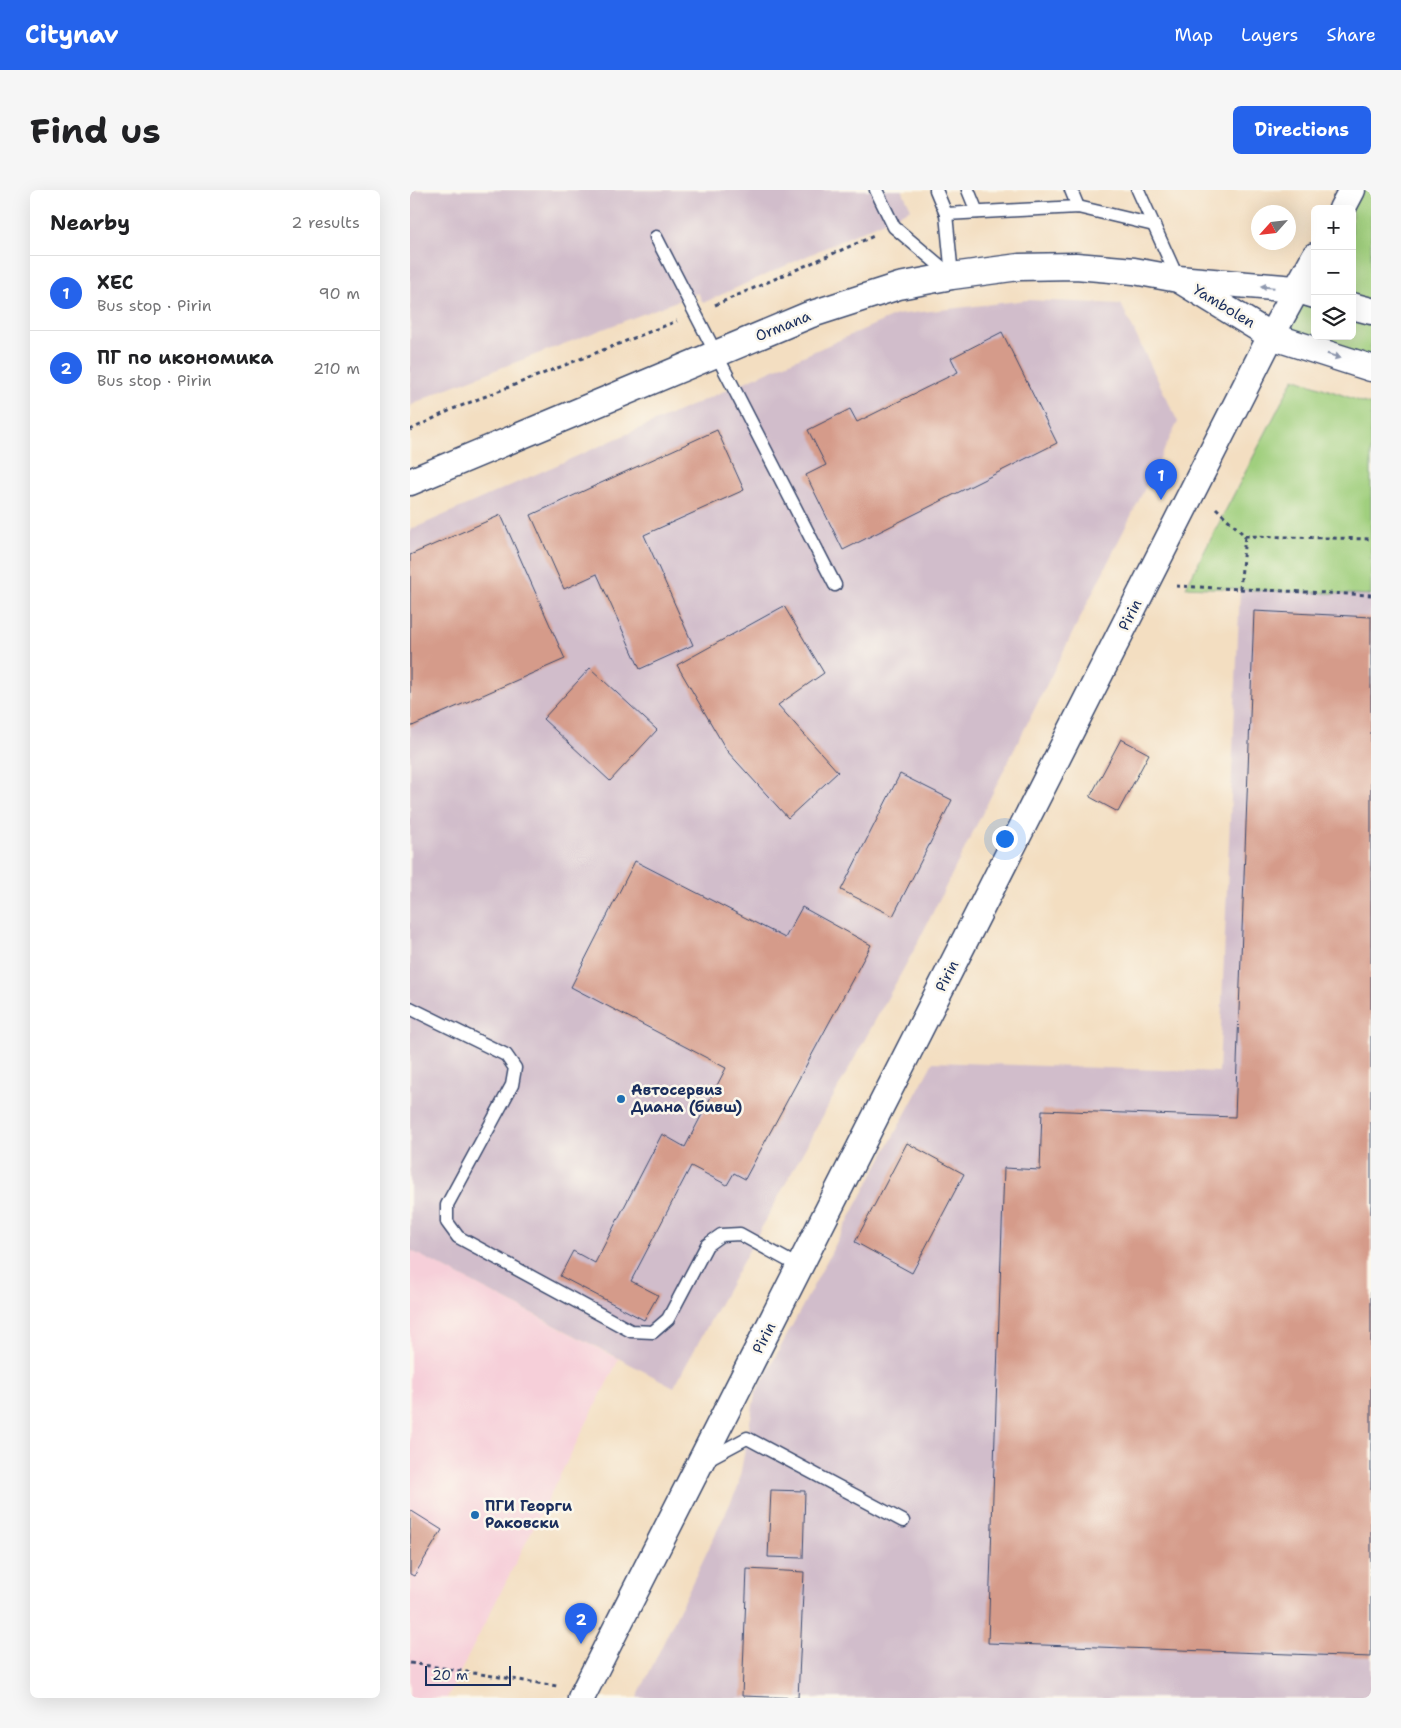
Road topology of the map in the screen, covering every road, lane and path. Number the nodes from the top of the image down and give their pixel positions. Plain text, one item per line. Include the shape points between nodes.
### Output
1 (876, 190) edge
2 (936, 190) edge
3 (968, 190) edge
4 (1071, 190) edge
5 (1352, 190) edge
6 (1142, 192) edge
7 (1344, 205) edge
8 (1078, 207) junction
9 (977, 212) junction
10 (946, 214) junction
11 (1154, 225) junction
12 (656, 237) dead end
13 (1311, 270) edge
14 (952, 276) junction
15 (1178, 279) junction
16 (1305, 292) edge
17 (1356, 307) edge
18 (1371, 311) edge
19 (1272, 336) junction
20 (715, 353) junction
21 (1371, 368) edge
22 (453, 409) dead end
23 (410, 430) edge
24 (410, 482) edge
25 (1194, 487) junction
26 (1245, 536) junction
27 (1371, 539) edge
28 (1145, 584) junction
29 (835, 585) dead end
30 (1240, 589) junction
31 (1371, 595) edge
32 (410, 1008) edge
33 (800, 1267) junction
34 (700, 1464) junction
35 (903, 1521) dead end
36 (410, 1663) edge
37 (583, 1694) edge

1 - 14 lane via 894,227
2 - 10 lane
3 - 9 lane
4 - 8 lane
5 - 7 street
6 - 11 lane
8 - 9 lane
8 - 11 lane
9 - 10 lane
10 - 14 lane
11 - 15 lane
12 - 20 lane
13 - 16 street, Pirin
14 - 15 street, Ormana via 1019,266 1076,266
14 - 20 street, Ormana via 899,286 809,315
16 -> 15 street, Yambolen
15 - 19 street, Yambolen
16 - 19 street, Pirin
17 - 18 street
19 -> 21 street, Yambolen
19 - 25 street, Pirin
20 - 24 street, Ormana
20 - 29 lane
22 - 23 path
25 - 26 path
25 - 28 street, Pirin
26 - 27 path
26 - 30 path
28 - 30 path
28 - 33 street, Pirin
30 - 31 path
32 - 33 lane via 506,1055 515,1068 512,1085 447,1205 447,1222 458,1237 631,1331 653,1332 668,1318 707,1245 721,1235 740,1234
33 - 34 street, Pirin
34 - 35 lane via 747,1438
34 - 37 street, Pirin
36 - 37 path

